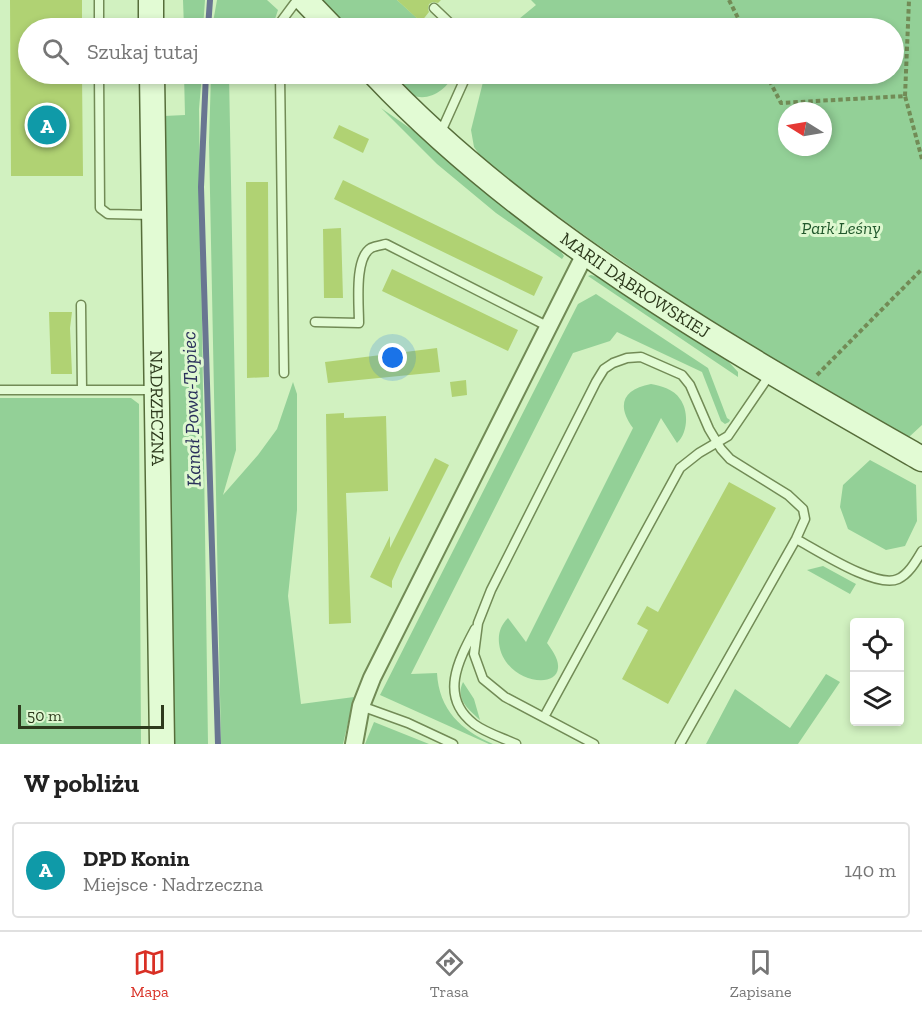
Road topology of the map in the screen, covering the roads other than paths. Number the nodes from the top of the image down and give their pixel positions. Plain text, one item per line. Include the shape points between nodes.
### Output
1 (99, 0) edge
2 (151, 0) edge
3 (297, 0) edge
4 (305, 0) edge
5 (434, 8) dead end
6 (99, 18) edge
7 (151, 18) edge
8 (284, 18) edge
9 (322, 18) edge
10 (445, 18) edge
11 (99, 84) edge
12 (152, 84) edge
13 (280, 84) edge
14 (385, 84) edge
15 (463, 84) edge
16 (439, 137) junction
17 (154, 215) junction
18 (586, 252) junction
19 (81, 305) dead end
20 (315, 322) dead end
21 (547, 326) junction
22 (284, 372) dead end
23 (772, 372) junction
24 (0, 390) edge
25 (81, 390) junction
26 (157, 390) junction
27 (717, 443) junction
28 (922, 459) edge
29 (796, 539) junction
30 (922, 551) edge
31 (478, 623) junction
32 (361, 706) junction
33 (544, 717) junction
34 (162, 744) edge
35 (354, 744) edge
36 (453, 744) edge
37 (516, 744) edge
38 (594, 744) edge
39 (680, 744) edge

1 - 6 lane
2 - 7 street
3 - 8 lane
4 - 9 street
5 - 10 lane
11 - 17 lane via 100,208 108,214
12 - 17 street, NADRZECZNA
13 - 22 lane
14 - 16 street, MARII DĄBROWSKIEJ
15 - 16 lane
16 - 18 street, MARII DĄBROWSKIEJ via 496,187
17 - 26 street, NADRZECZNA
18 - 21 street
18 - 23 street, MARII DĄBROWSKIEJ
19 - 25 lane
20 - 21 lane via 359,323 363,257 371,248 386,244
21 - 32 street
23 - 27 lane via 739,423
23 - 28 street, MARII DĄBROWSKIEJ
24 - 25 lane
25 - 26 lane
26 - 34 street, NADRZECZNA
27 - 29 lane via 730,459 788,495 803,509 805,519
27 - 31 lane via 682,375 641,357 627,358 604,369
27 - 33 lane via 680,468
29 - 30 lane via 879,581 897,580 906,574
29 - 39 lane
31 - 33 lane via 474,654 483,679 506,697
31 - 37 lane via 463,652 453,692 462,712 476,725
32 - 35 street
32 - 36 lane
33 - 38 lane

